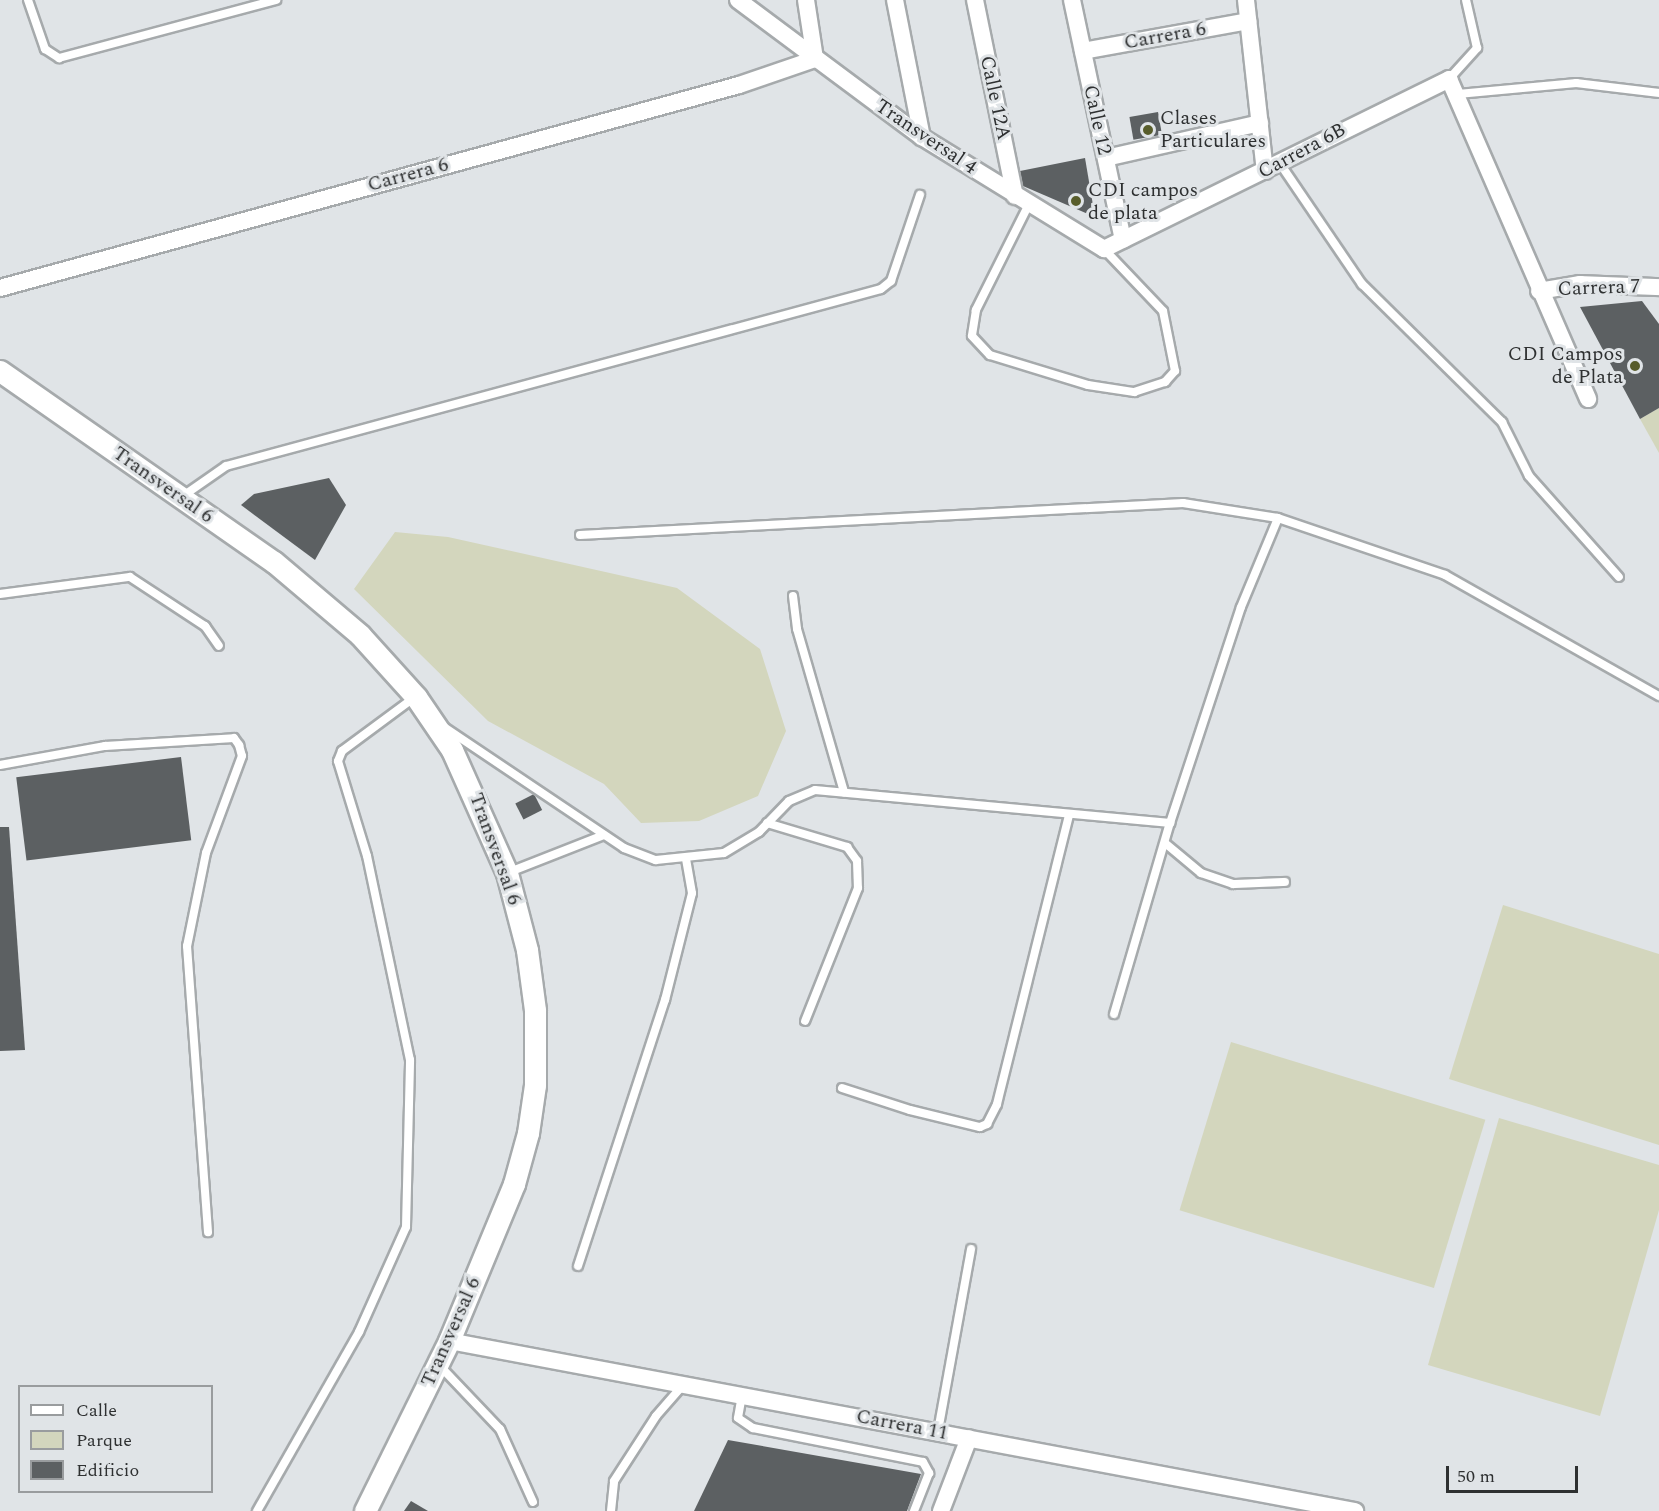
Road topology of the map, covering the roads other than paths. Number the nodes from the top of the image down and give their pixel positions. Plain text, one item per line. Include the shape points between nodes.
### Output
1 (28, 0) edge
2 (276, 0) edge
3 (738, 0) edge
4 (806, 0) edge
5 (895, 0) edge
6 (975, 0) edge
7 (1072, 0) edge
8 (1246, 0) edge
9 (1466, 0) edge
10 (1248, 21) junction
11 (1083, 51) junction
12 (816, 59) junction
13 (1449, 79) junction
14 (1659, 93) edge
15 (1458, 94) junction
16 (1260, 123) junction
17 (922, 137) junction
18 (1106, 158) junction
19 (1272, 166) junction
20 (920, 195) dead end
21 (1022, 200) junction
22 (1123, 240) junction
23 (1104, 249) junction
24 (1659, 287) edge
25 (0, 288) edge
26 (1539, 291) junction
27 (0, 371) edge
28 (1588, 399) dead end
29 (180, 498) junction
30 (1278, 518) junction
31 (580, 535) dead end
32 (1619, 577) dead end
33 (0, 594) edge
34 (793, 596) dead end
35 (219, 646) dead end
36 (1659, 696) edge
37 (416, 697) junction
38 (433, 720) junction
39 (0, 765) edge
40 (844, 792) junction
41 (1069, 815) junction
42 (767, 823) junction
43 (1170, 823) junction
44 (604, 835) junction
45 (1165, 843) junction
46 (686, 860) junction
47 (507, 873) junction
48 (1285, 882) dead end
49 (1114, 1014) dead end
50 (805, 1021) dead end
51 (842, 1088) dead end
52 (208, 1232) dead end
53 (971, 1249) dead end
54 (578, 1266) dead end
55 (449, 1341) junction
56 (438, 1364) junction
57 (682, 1386) junction
58 (742, 1395) junction
59 (938, 1431) junction
60 (969, 1438) junction
61 (533, 1502) dead end
62 (257, 1511) edge
63 (365, 1511) edge
64 (610, 1511) edge
65 (914, 1511) edge
66 (941, 1511) edge
67 (1355, 1511) edge

1 - 2 lane via 45,49 59,58
3 - 12 street, Transversal 4
4 - 12 street
5 - 17 street
6 - 21 street, Calle 12A
7 - 11 street, Calle 12
8 - 10 street
9 - 13 lane via 1477,48
10 - 11 street, Carrera 6
10 - 16 street
11 - 18 street, Calle 12
12 - 17 street, Transversal 4
12 - 25 street, Carrera 6 via 728,88
13 - 15 street
13 - 19 street, Carrera 6B
14 - 15 lane via 1576,83
15 - 26 street
16 - 18 street
16 - 19 street
17 - 21 street, Transversal 4
18 - 22 street, Calle 12
19 - 22 street, Carrera 6B
19 - 32 lane via 1362,284 1502,422 1529,476
20 - 29 lane via 891,281 881,289 226,466
21 - 23 street, Transversal 4
21 - 23 lane via 976,310 972,336 990,355 1088,385 1134,392 1165,382 1175,371 1163,311
22 - 23 street
24 - 26 street, Carrera 7 via 1591,284
26 - 28 street
27 - 29 street, Transversal 6
29 - 37 street, Transversal 6 via 311,590
30 - 31 lane via 1183,503
30 - 36 lane via 1445,575
30 - 43 lane via 1241,607
33 - 35 lane via 130,577 205,626
34 - 40 lane via 797,629
37 - 38 street, Transversal 6
37 - 62 lane via 342,751 338,760 367,856 410,1060 406,1227 359,1332
38 - 44 lane
38 - 47 street, Transversal 6 via 466,775
39 - 52 lane via 105,746 234,738 239,745 242,756 206,853 187,946
40 - 41 lane
40 - 42 lane via 802,792
41 - 43 lane
41 - 51 lane via 997,1104 987,1124 980,1127 930,1115
42 - 46 lane via 724,853
42 - 50 lane via 847,847 857,861 858,888
43 - 45 lane
44 - 46 lane via 656,860
44 - 47 lane
45 - 48 lane via 1201,873 1233,884
45 - 49 lane
46 - 54 lane via 692,893 665,1000
47 - 55 street, Transversal 6 via 532,980 533,1104 514,1184
53 - 59 lane
55 - 56 street, Transversal 6
55 - 57 street, Carrera 11
56 - 61 lane via 500,1430
56 - 63 street, Transversal 6
57 - 58 street, Carrera 11
57 - 64 lane via 656,1416 614,1481
58 - 59 street, Carrera 11
58 - 65 lane via 738,1419 753,1428 923,1462 929,1473
59 - 60 street, Carrera 11
60 - 66 street
60 - 67 street, Carrera 11

